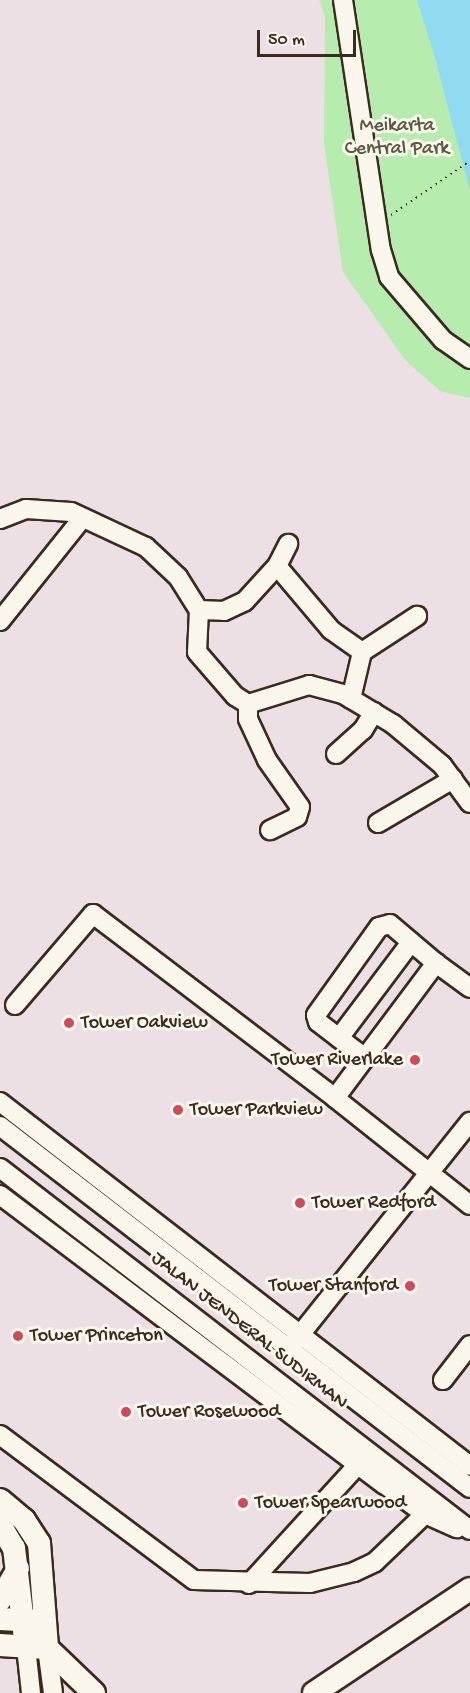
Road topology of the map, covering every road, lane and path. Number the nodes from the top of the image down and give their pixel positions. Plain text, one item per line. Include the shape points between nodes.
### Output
1 (343, 0) edge
2 (470, 160) edge
3 (377, 219) junction
4 (470, 359) edge
5 (0, 519) edge
6 (80, 521) dead end
7 (288, 544) dead end
8 (277, 566) junction
9 (199, 610) junction
10 (417, 616) dead end
11 (0, 621) edge
12 (362, 652) junction
13 (351, 699) junction
14 (248, 704) junction
15 (374, 712) junction
16 (336, 754) dead end
17 (453, 779) junction
18 (470, 803) edge
19 (378, 823) dead end
20 (270, 830) dead end
21 (411, 942) junction
22 (436, 963) junction
23 (470, 988) edge
24 (15, 1005) dead end
25 (339, 1038) junction
26 (365, 1058) junction
27 (335, 1098) junction
28 (0, 1102) edge
29 (470, 1122) edge
30 (0, 1126) edge
31 (0, 1168) edge
32 (429, 1173) junction
33 (0, 1195) edge
34 (470, 1205) edge
35 (82, 1231) junction
36 (56, 1237) junction
37 (294, 1342) junction
38 (470, 1345) edge
39 (443, 1380) dead end
40 (0, 1435) edge
41 (364, 1459) junction
42 (470, 1466) edge
43 (408, 1482) junction
44 (384, 1484) junction
45 (470, 1488) edge
46 (0, 1500) edge
47 (425, 1514) junction
48 (0, 1525) edge
49 (470, 1532) edge
50 (18, 1569) junction
51 (249, 1584) junction
52 (470, 1589) edge
53 (0, 1600) edge
54 (0, 1619) edge
55 (23, 1620) junction
56 (46, 1622) junction
57 (0, 1645) edge
58 (37, 1648) junction
59 (31, 1693) edge
60 (53, 1693) edge
61 (94, 1693) edge
62 (314, 1693) edge

1 - 3 street
2 - 3 path
3 - 4 street via 389,277 405,301 443,340
5 - 9 street via 26,509 83,517 155,554
6 - 11 street
7 - 8 street
8 - 9 street via 238,606
8 - 12 street via 331,630
9 - 14 street via 197,652
10 - 12 street
12 - 13 street
13 - 14 street via 309,685
13 - 15 street
14 - 20 street via 248,719 267,759 300,807 297,817
15 - 16 street via 363,730
15 - 17 street
17 - 18 street
17 - 19 street
21 - 22 street
21 - 25 street
21 - 25 street via 386,922 372,936 316,1015 318,1022
22 - 23 street
22 - 26 street
24 - 27 street via 85,917 98,916
25 - 26 street
26 - 27 street
27 - 32 street
28 - 37 street
29 - 32 street
30 - 37 street, JALAN JENDERAL SUDIRMAN
31 - 35 street, JALAN JENDERAL SUDIRMAN
32 - 34 street
32 - 37 street
33 - 36 street
35 - 36 street
35 - 41 street, JALAN JENDERAL SUDIRMAN
36 - 41 street
37 - 42 street
37 - 45 street, JALAN JENDERAL SUDIRMAN
38 - 39 street
40 - 51 street via 178,1573 194,1580
41 - 43 street, JALAN JENDERAL SUDIRMAN
41 - 44 street
41 - 51 street
43 - 44 street
43 - 49 street, JALAN JENDERAL SUDIRMAN
44 - 47 street
46 - 56 main road via 24,1520 39,1543
47 - 49 street
47 - 51 street via 375,1562 354,1572 310,1582
48 - 50 main road via 14,1548
50 - 53 main road
50 - 55 main road
52 - 62 main road
54 - 55 main road
55 - 56 main road
55 - 58 main road
56 - 58 main road
57 - 58 main road
58 - 59 street
58 - 60 street
58 - 61 main road

